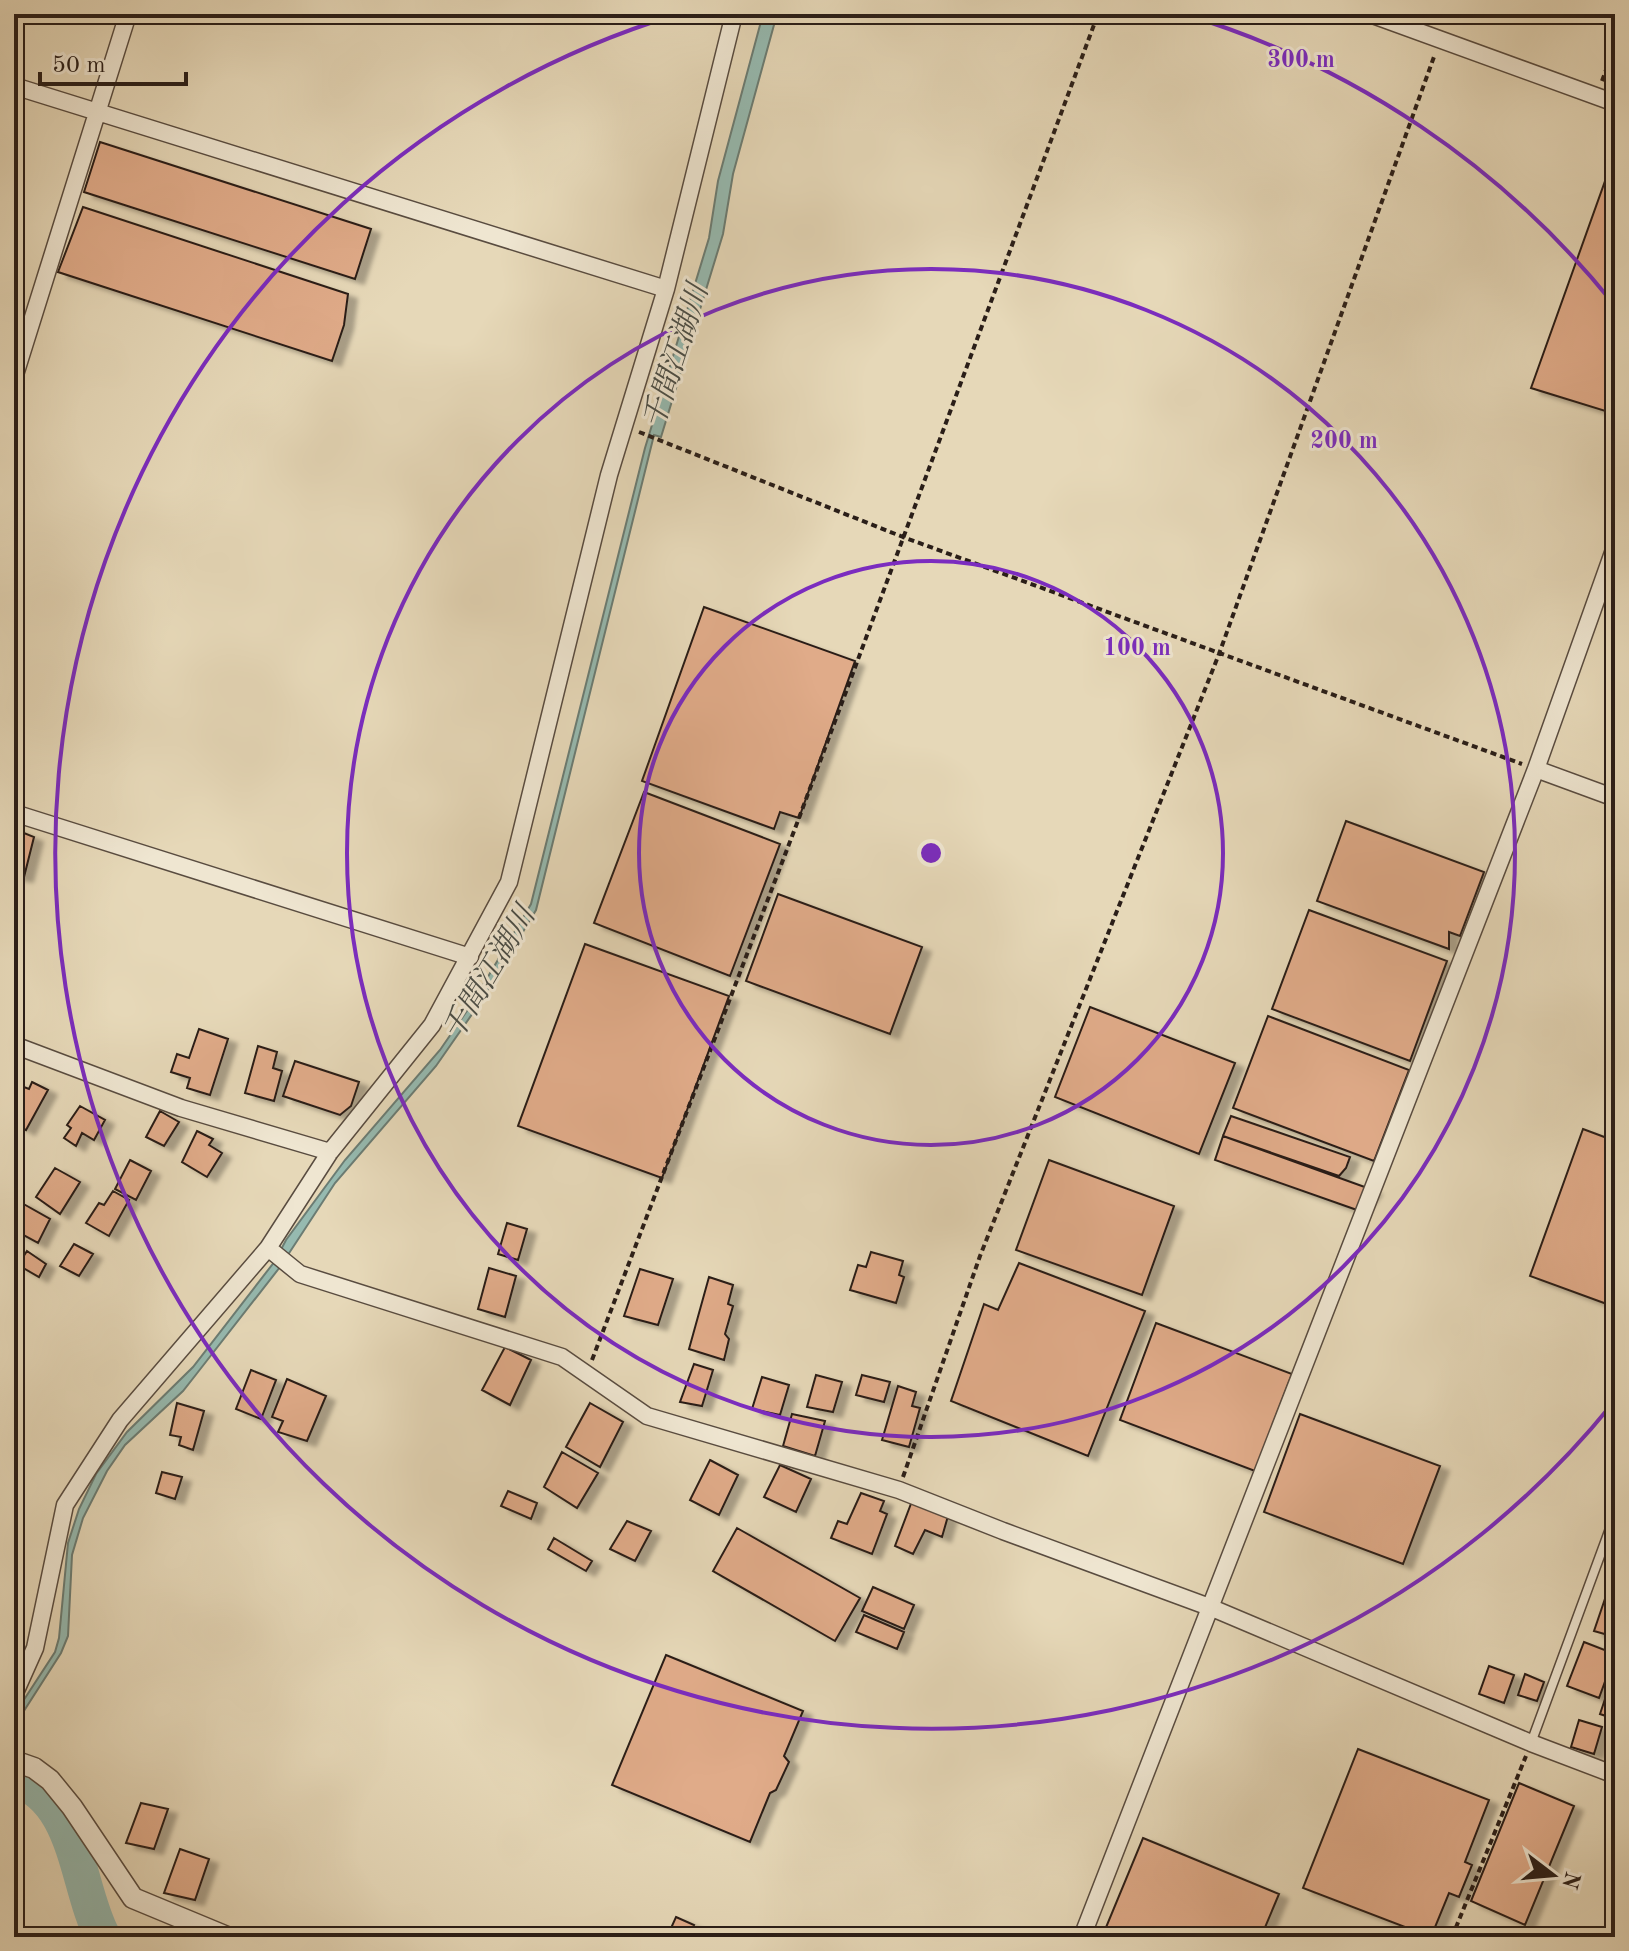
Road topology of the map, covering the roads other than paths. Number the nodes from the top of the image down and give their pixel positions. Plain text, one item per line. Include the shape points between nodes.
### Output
1 (128, 14) edge
2 (734, 14) edge
3 (1370, 14) edge
4 (14, 86) edge
5 (1615, 103) edge
6 (97, 113) junction
7 (666, 289) junction
8 (14, 378) edge
9 (1615, 547) edge
10 (1536, 769) junction
11 (1615, 798) edge
12 (14, 813) edge
13 (470, 957) junction
14 (14, 1045) edge
15 (330, 1152) junction
16 (268, 1248) junction
17 (1615, 1515) edge
18 (1212, 1608) junction
19 (14, 1695) edge
20 (1531, 1743) junction
21 (14, 1761) edge
22 (1615, 1775) edge
23 (227, 1937) edge
24 (1082, 1937) edge

1 - 6 street
2 - 7 street
3 - 5 street
4 - 6 street
6 - 7 street
6 - 8 street
7 - 13 street via 609,475 509,882
9 - 10 street
10 - 11 street
10 - 18 street
12 - 13 street
13 - 15 street via 432,1025
14 - 15 street via 181,1108
15 - 16 street
16 - 18 street via 300,1274 562,1357 647,1416 899,1490
16 - 19 street via 120,1420 65,1505 35,1648
17 - 20 lane
18 - 20 street
18 - 24 street
20 - 22 street
21 - 23 street via 50,1780 133,1898

